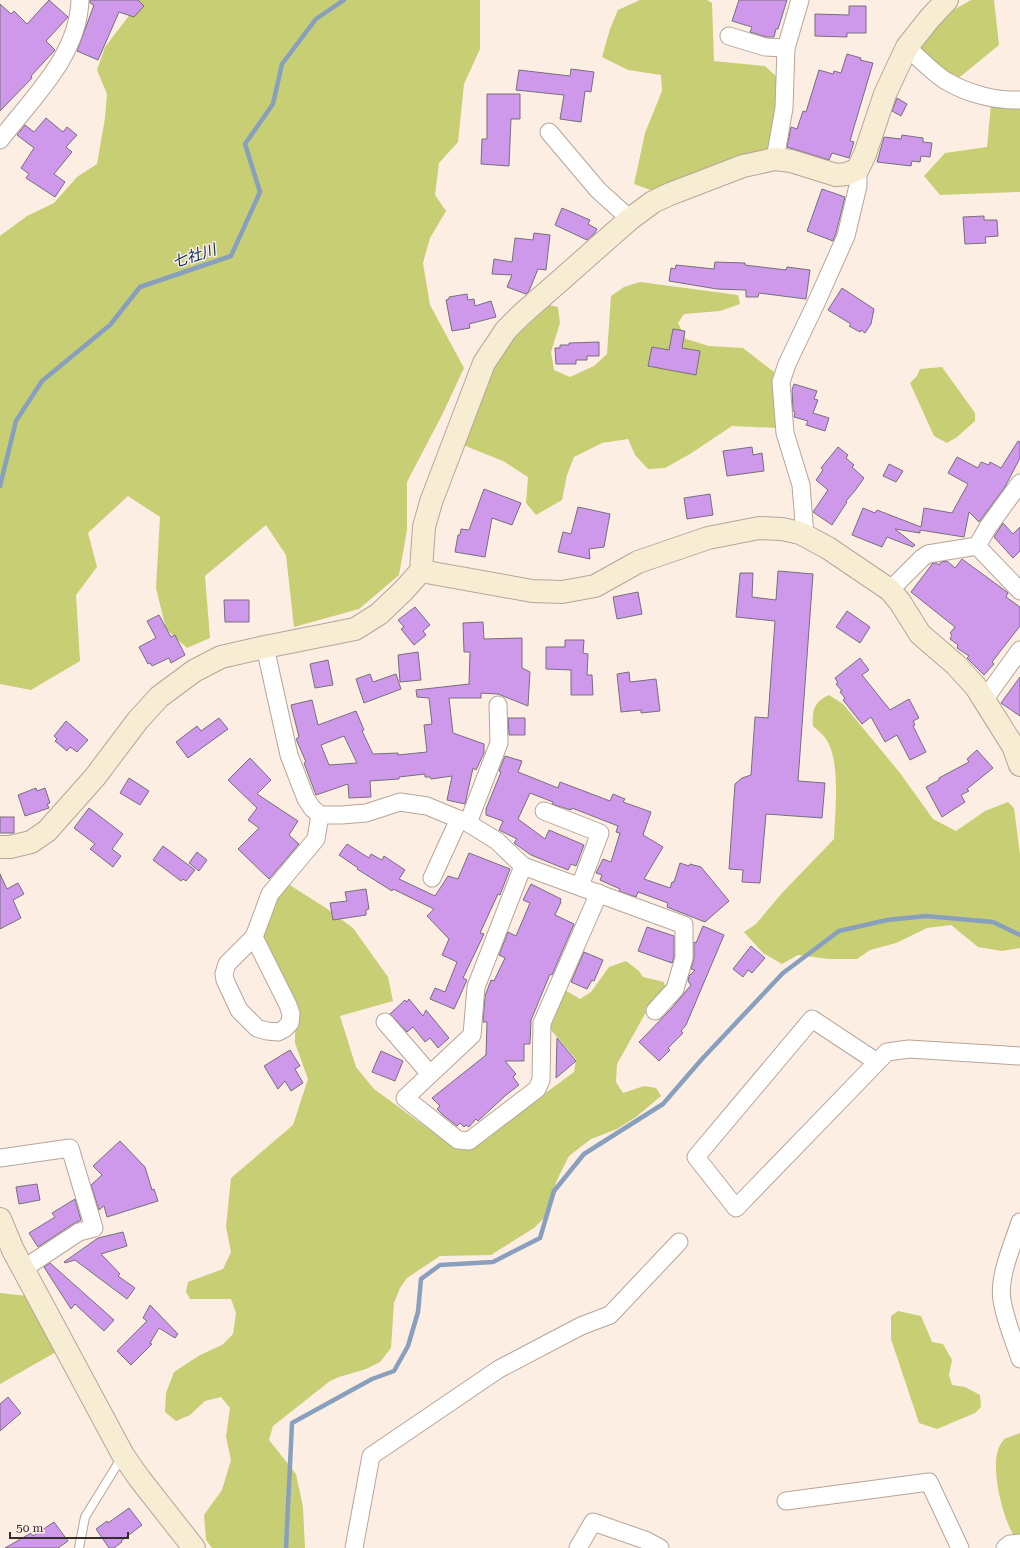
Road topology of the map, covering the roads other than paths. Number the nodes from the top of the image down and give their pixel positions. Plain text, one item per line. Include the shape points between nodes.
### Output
1 (80, 0) edge
2 (800, 0) edge
3 (947, 0) edge
4 (729, 36) dead end
5 (786, 48) junction
6 (907, 48) junction
7 (1020, 100) edge
8 (549, 132) dead end
9 (0, 140) edge
10 (775, 159) junction
11 (858, 169) junction
12 (630, 219) junction
13 (1020, 483) edge
14 (805, 535) junction
15 (977, 546) junction
16 (421, 571) junction
17 (890, 590) junction
18 (1020, 591) edge
19 (265, 647) junction
20 (1020, 650) edge
21 (984, 700) junction
22 (498, 705) dead end
23 (1020, 765) edge
24 (544, 812) dead end
25 (320, 815) junction
26 (464, 821) junction
27 (0, 847) edge
28 (523, 866) junction
29 (432, 878) dead end
30 (580, 886) junction
31 (599, 893) junction
32 (254, 937) junction
33 (655, 1011) dead end
34 (385, 1022) dead end
35 (1020, 1056) edge
36 (877, 1062) junction
37 (430, 1074) junction
38 (0, 1158) edge
39 (0, 1219) edge
40 (1020, 1222) edge
41 (679, 1242) dead end
42 (1020, 1257) edge
43 (1006, 1267) junction
44 (23, 1269) junction
45 (1020, 1359) edge
46 (123, 1455) junction
47 (786, 1501) dead end
48 (1020, 1543) edge
49 (79, 1548) edge
50 (194, 1548) edge
51 (354, 1548) edge
52 (578, 1548) edge
53 (660, 1548) edge
54 (960, 1548) edge
55 (1005, 1548) edge

1 - 9 street via 77,25 56,70
2 - 5 street
3 - 6 street
4 - 5 street via 765,47
5 - 10 street via 784,108
6 - 7 street via 947,82 975,94
6 - 11 street via 885,94
8 - 12 street via 598,190
10 - 11 street via 791,161 836,175
10 - 12 street via 743,166 670,194 653,202
11 - 14 street via 858,186 846,236 781,382 785,433 801,485
12 - 16 street via 521,315 506,330 484,363 431,502 424,528
13 - 15 street
14 - 16 street via 782,529 758,528 708,538 638,562 595,586 562,592 532,591
14 - 17 street
15 - 17 street via 928,554
15 - 18 street
16 - 19 street via 378,614 355,629
17 - 21 street via 920,634 956,665
19 - 25 street via 289,755 306,799
19 - 27 street via 221,657 178,682 159,697 138,720 96,778 47,831 31,842
20 - 21 street
21 - 23 street via 1013,746
22 - 26 street via 499,743
24 - 30 street via 600,833
25 - 26 street via 366,813 400,802 427,806
25 - 32 street via 316,839 270,894
26 - 28 street via 497,841
26 - 29 street
28 - 30 street
28 - 37 street via 476,987 472,1035
30 - 31 street
31 - 33 street via 684,925 684,958 674,989
31 - 37 street via 542,1023 541,1080 537,1089 468,1141 458,1140 405,1098
32 - 32 street via 291,1014 290,1023 278,1032 257,1028 239,1010 225,980 227,964
34 - 37 street
35 - 36 street via 910,1049 887,1052
36 - 36 street via 736,1208 696,1157 812,1019
38 - 44 street via 70,1148 94,1228 79,1232
39 - 44 street
40 - 43 street
41 - 51 street via 610,1315 581,1326 499,1369 371,1456
42 - 43 street via 1014,1265
43 - 45 street via 1002,1282 1002,1299
44 - 46 street
46 - 49 lane via 85,1517
46 - 50 street
47 - 54 street via 929,1482
48 - 55 street via 1010,1544
52 - 53 street via 593,1522 645,1540

